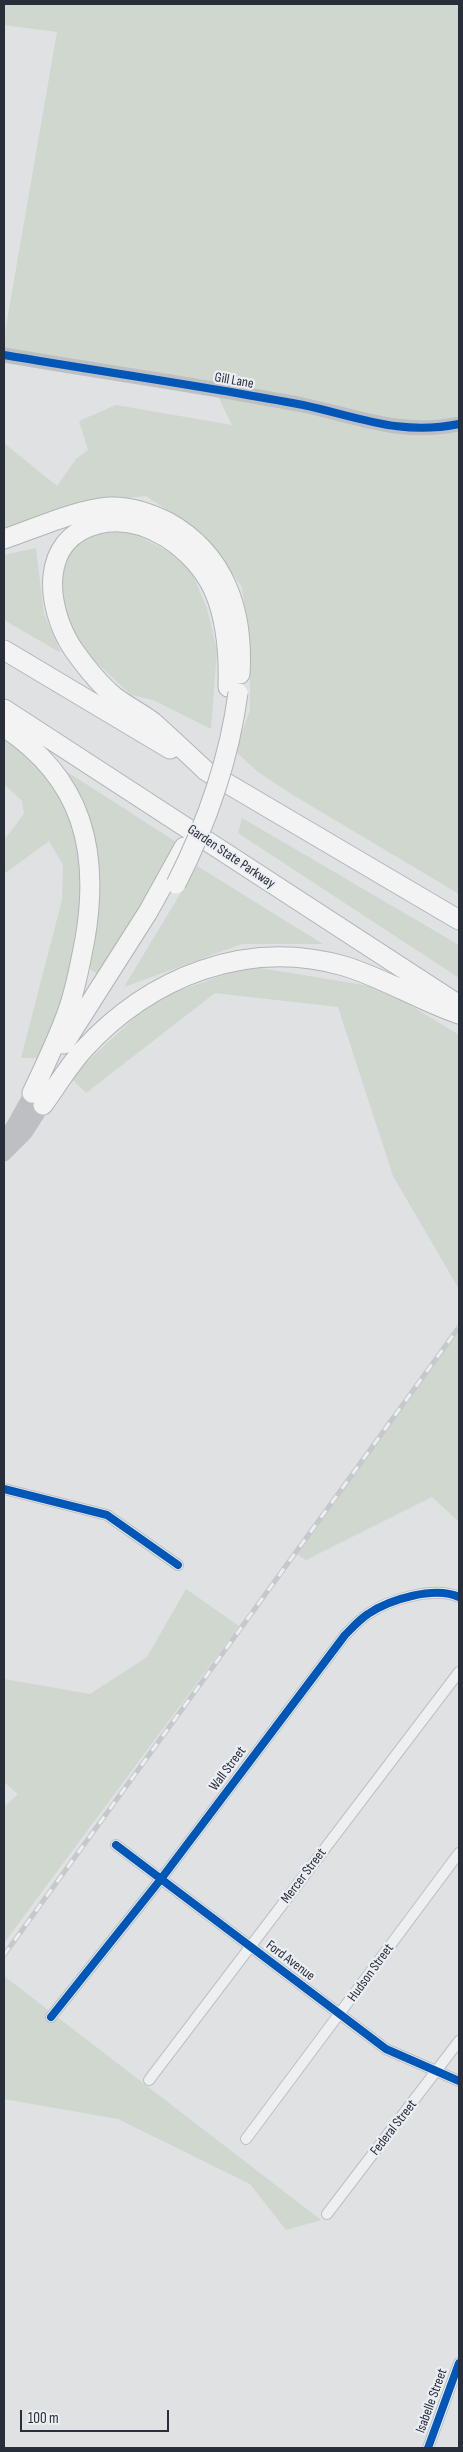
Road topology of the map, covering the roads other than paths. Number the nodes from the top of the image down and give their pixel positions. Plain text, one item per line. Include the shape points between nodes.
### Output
1 (4, 355) edge
2 (459, 424) edge
3 (4, 539) edge
4 (4, 650) edge
5 (233, 690) junction
6 (4, 709) edge
7 (4, 727) edge
8 (206, 770) junction
9 (459, 920) edge
10 (459, 1005) edge
11 (459, 1014) edge
12 (38, 1099) junction
13 (4, 1143) edge
14 (4, 1154) edge
15 (4, 1489) edge
16 (178, 1565) dead end
17 (459, 1598) edge
18 (459, 1672) edge
19 (116, 1845) dead end
20 (459, 1853) edge
21 (161, 1878) junction
22 (250, 1946) junction
23 (340, 2015) junction
24 (51, 2017) dead end
25 (459, 2041) edge
26 (436, 2072) junction
27 (149, 2080) dead end
28 (459, 2081) edge
29 (246, 2139) dead end
30 (327, 2214) dead end
31 (459, 2363) edge
32 (428, 2448) edge

1 - 2 street, Gill Lane via 303,405 402,428 442,428
3 - 5 highway via 110,507 147,513 185,533 219,570 233,602 240,641
4 - 8 highway
5 - 8 highway via 219,606 206,576 187,554 156,532 122,522 88,527 68,541 55,562 52,587 59,622 72,648 110,692 151,721
5 - 12 highway via 210,778 172,881 60,1069
6 - 10 highway, Garden State Parkway
7 - 12 highway via 32,750 64,787 83,825 89,858 89,910 78,976
8 - 9 highway
11 - 12 highway via 428,1004 370,975 318,960 267,957 228,962 200,969 149,994 82,1051
12 - 13 street
12 - 14 street via 25,1134
15 - 16 street via 107,1514
17 - 21 street, Wall Street via 433,1592 386,1604 367,1614 345,1635
18 - 22 street, Mercer Street
19 - 21 street, Ford Avenue
20 - 23 street, Hudson Street
21 - 22 street, Ford Avenue
21 - 24 street, Wall Street
22 - 23 street, Ford Avenue
22 - 27 street, Mercer Street
23 - 26 street, Ford Avenue via 386,2049
23 - 29 street, Hudson Street
25 - 26 street, Federal Street
26 - 28 street, Ford Avenue
26 - 30 street, Federal Street
31 - 32 street, Isabelle Street

